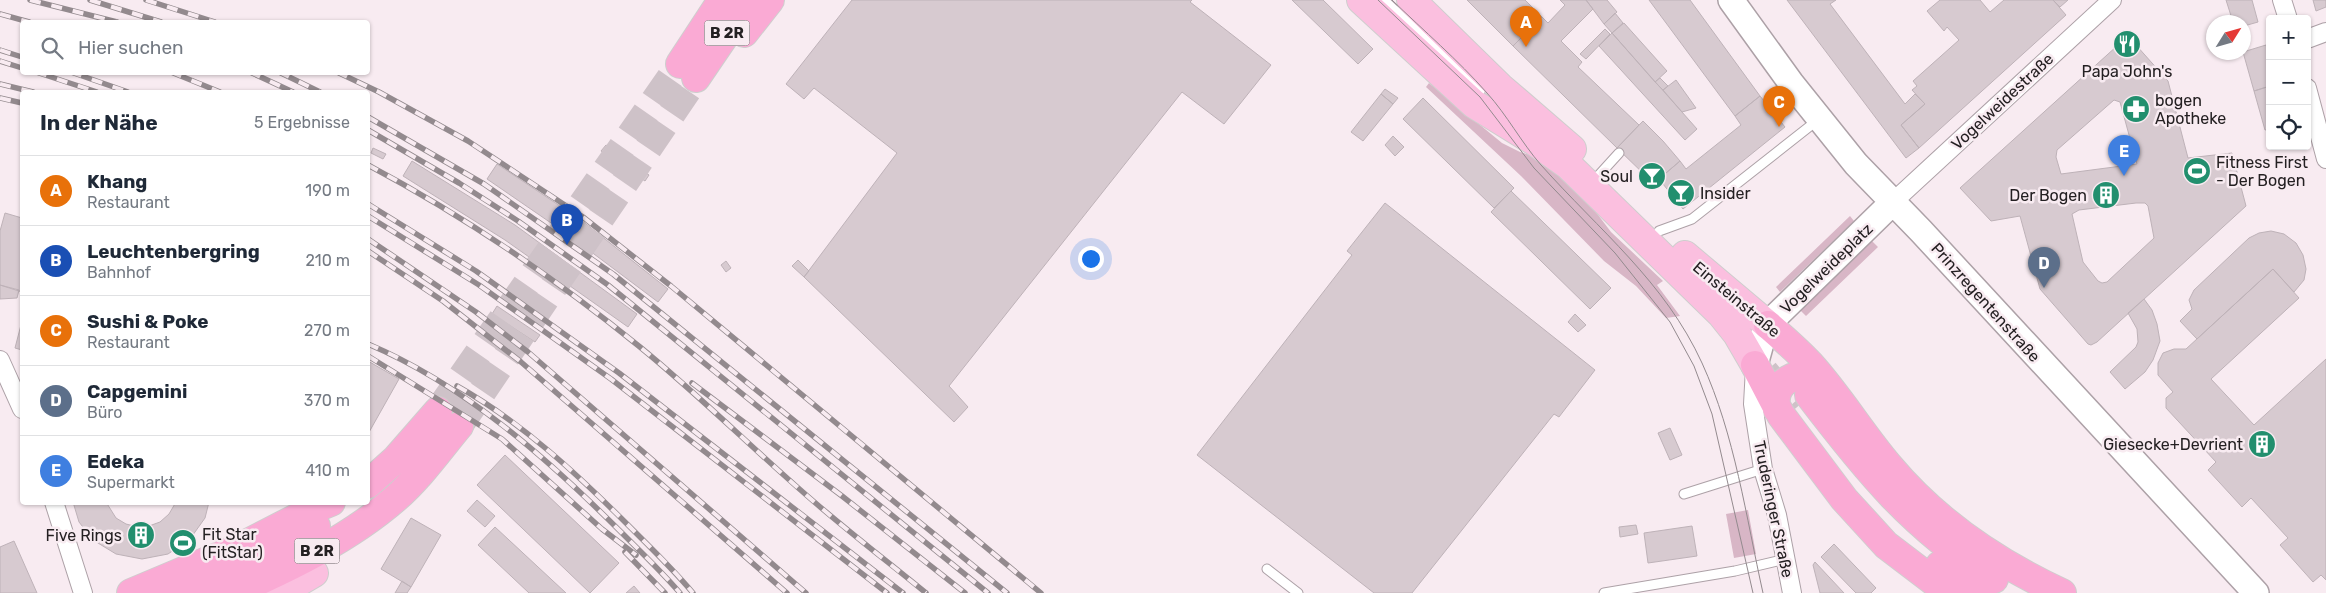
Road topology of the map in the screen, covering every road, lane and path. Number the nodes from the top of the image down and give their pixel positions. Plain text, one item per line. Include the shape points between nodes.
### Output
1 (703, 0) edge
2 (722, 0) edge
3 (749, 0) edge
4 (770, 0) edge
5 (1361, 0) edge
6 (1384, 0) edge
7 (1411, 0) edge
8 (1731, 0) edge
9 (2112, 0) edge
10 (2282, 0) edge
11 (2287, 15) edge
12 (2326, 32) edge
13 (1395, 33) junction
14 (2311, 38) edge
15 (1468, 56) junction
16 (693, 63) junction
17 (1488, 99) dead end
18 (2311, 103) edge
19 (1495, 106) dead end
20 (1820, 118) junction
21 (1529, 138) junction
22 (1619, 153) dead end
23 (2326, 159) edge
24 (1599, 175) junction
25 (1893, 202) junction
26 (1659, 231) junction
27 (1768, 325) junction
28 (0, 360) edge
29 (1755, 365) junction
30 (1801, 398) junction
31 (20, 405) edge
32 (1763, 469) junction
33 (370, 482) edge
34 (1684, 494) dead end
35 (396, 498) junction
36 (55, 505) edge
37 (324, 505) edge
38 (341, 505) edge
39 (1786, 560) junction
40 (1267, 569) dead end
41 (314, 573) joint
42 (83, 593) edge
43 (131, 593) edge
44 (182, 593) edge
45 (232, 593) edge
46 (280, 593) edge
47 (1298, 593) edge
48 (1604, 593) edge
49 (1792, 593) edge
50 (1949, 593) edge
51 (1981, 593) edge
52 (2020, 593) edge
53 (2062, 593) edge
54 (2256, 593) edge

1 - 16 highway, B 2R
2 - 16 highway, B 2R
3 - 16 highway, B 2R
4 - 16 highway via 750,28
5 - 13 main road, Einsteinstraße
6 - 13 lane via 1391,13
6 - 15 lane
6 - 17 lane
7 - 15 main road, Einsteinstraße
8 - 20 main road, Prinzregentenstraße
9 - 25 street, Vogelweidestraße
10 - 11 street
12 - 14 street
13 - 21 main road, Einsteinstraße via 1474,104
15 - 24 main road, Einsteinstraße
18 - 23 street
19 - 21 lane
20 - 25 main road, Prinzregentenstraße via 1856,164
20 - 26 lane via 1692,219
21 - 29 main road, Einsteinstraße via 1574,171 1702,295 1737,334
22 - 24 lane
24 - 26 main road, Einsteinstraße
25 - 27 main road, Vogelweideplatz
25 - 54 main road, Prinzregentenstraße
26 - 27 main road, Einsteinstraße
27 - 29 main road, Vogelweideplatz
27 - 30 highway, Einsteinstraße via 1796,350
28 - 31 street
29 - 30 highway, Einsteinstraße
29 - 32 street, Truderinger Straße via 1753,404
30 - 50 highway, Einsteinstraße via 1829,479 1870,528 1910,565
30 - 51 highway via 1872,505 1925,554
30 - 52 highway via 1923,527 1950,549
30 - 53 highway, Einsteinstraße via 1875,449 1916,496 1946,522 2010,566
32 - 34 lane
32 - 39 street, Truderinger Straße
33 - 35 highway, B 2R via 448,419 426,466
35 - 41 highway via 380,524 358,544
35 - 45 highway, B 2R via 332,542 278,573
36 - 42 street
37 - 43 highway via 238,548
38 - 44 highway, B 2R via 322,522 269,555
39 - 48 lane
39 - 49 street, Truderinger Straße
40 - 47 lane
41 - 46 main road

